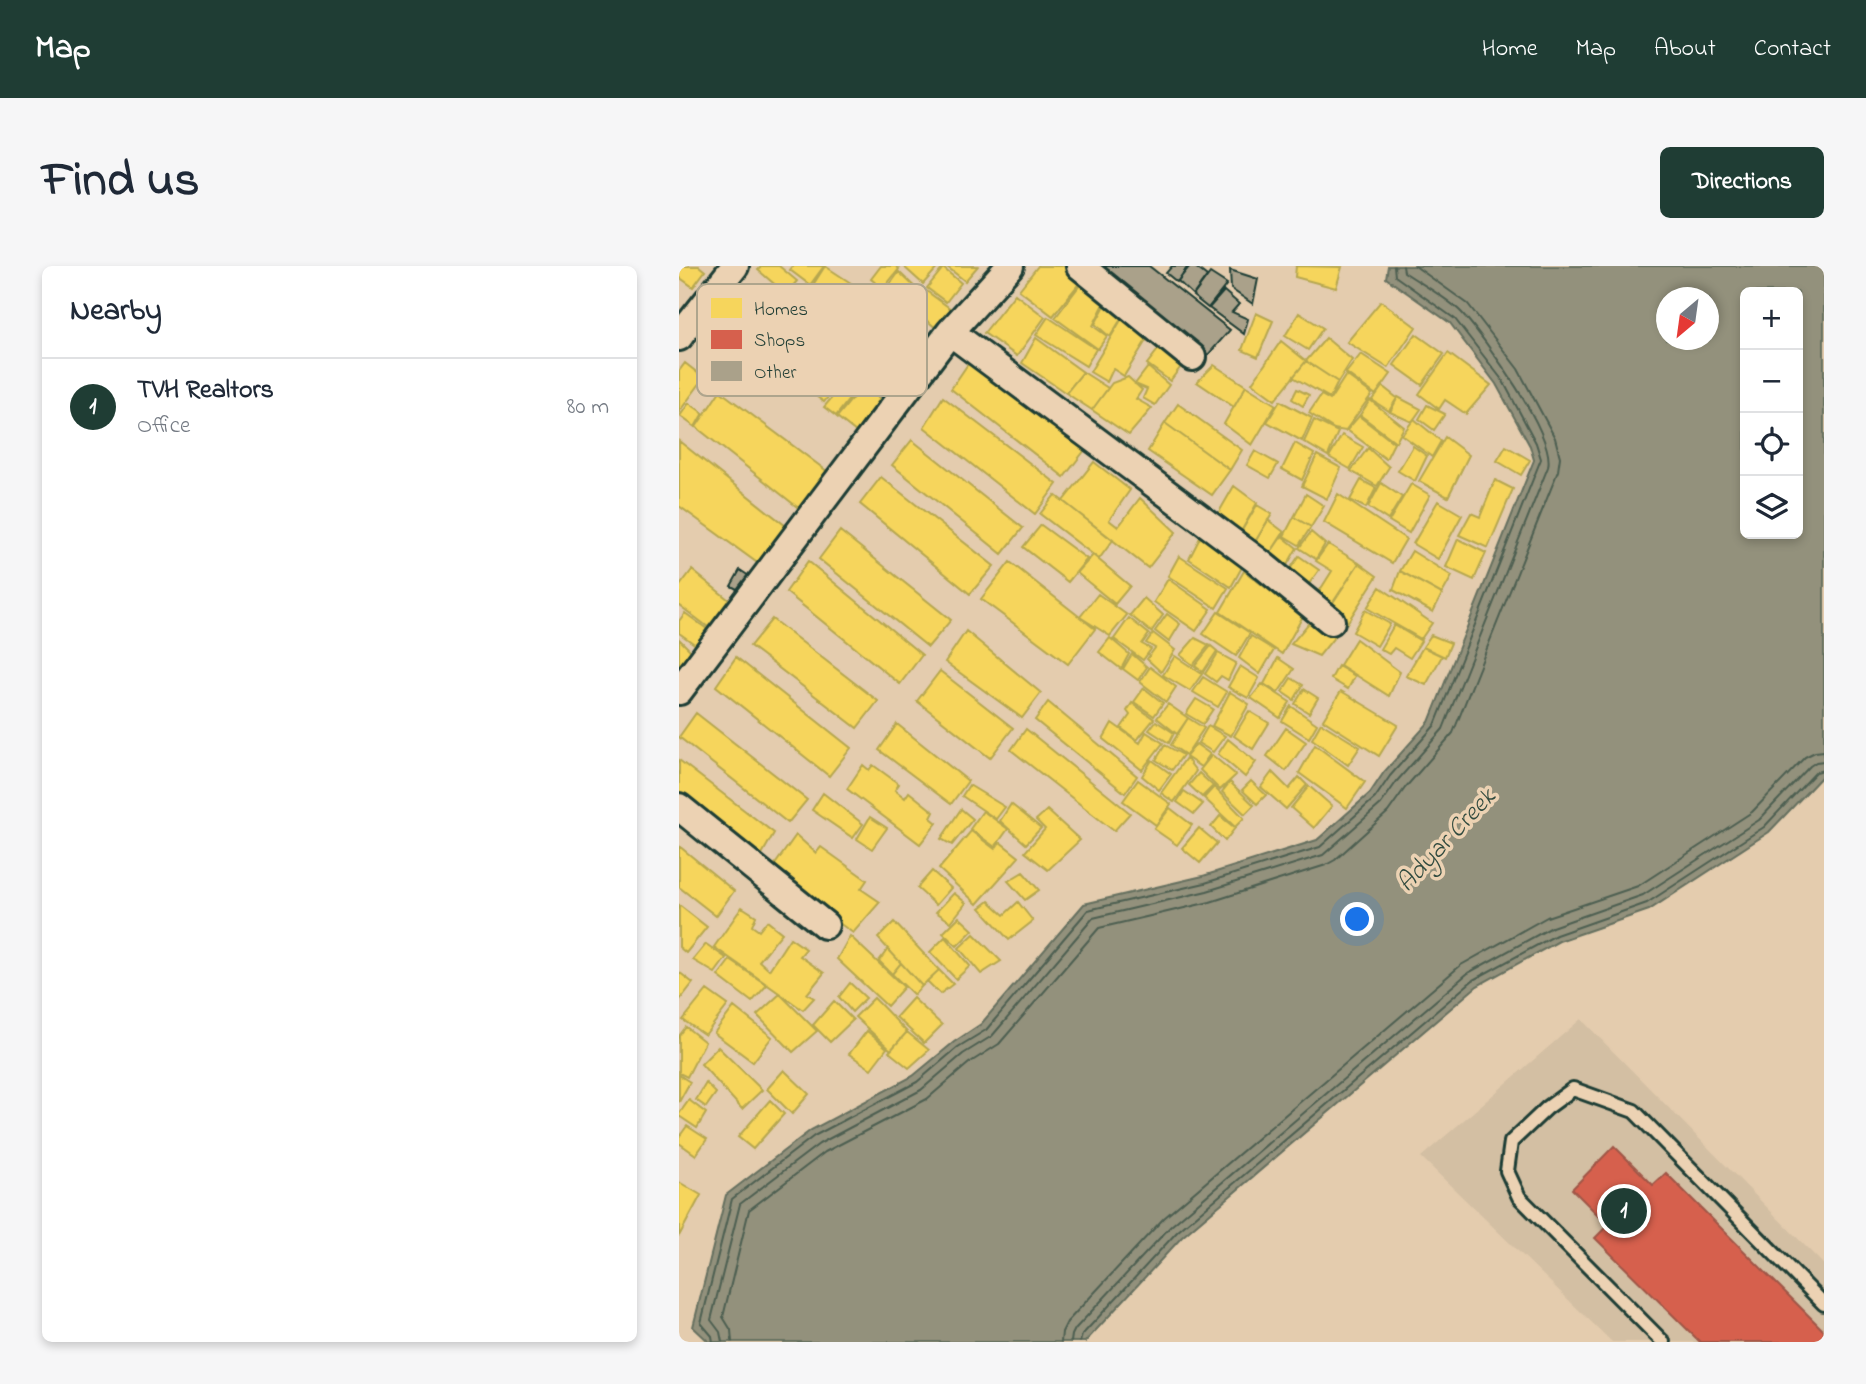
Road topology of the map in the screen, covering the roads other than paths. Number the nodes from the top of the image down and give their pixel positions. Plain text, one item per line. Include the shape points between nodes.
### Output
1 (735, 266) edge
2 (1010, 266) edge
3 (1080, 266) edge
4 (721, 284) edge
5 (697, 314) edge
6 (950, 332) junction
7 (679, 337) edge
8 (1192, 358) dead end
9 (927, 362) edge
10 (902, 396) edge
11 (1331, 621) dead end
12 (679, 691) edge
13 (679, 807) edge
14 (825, 925) dead end
15 (1824, 1304) edge
16 (1663, 1342) edge

1 - 4 street
2 - 6 street
3 - 8 street
5 - 7 street
6 - 9 street
6 - 11 street
10 - 12 street
13 - 14 street
15 - 16 lane via 1634,1111 1573,1089 1511,1142 1507,1171 1519,1197

